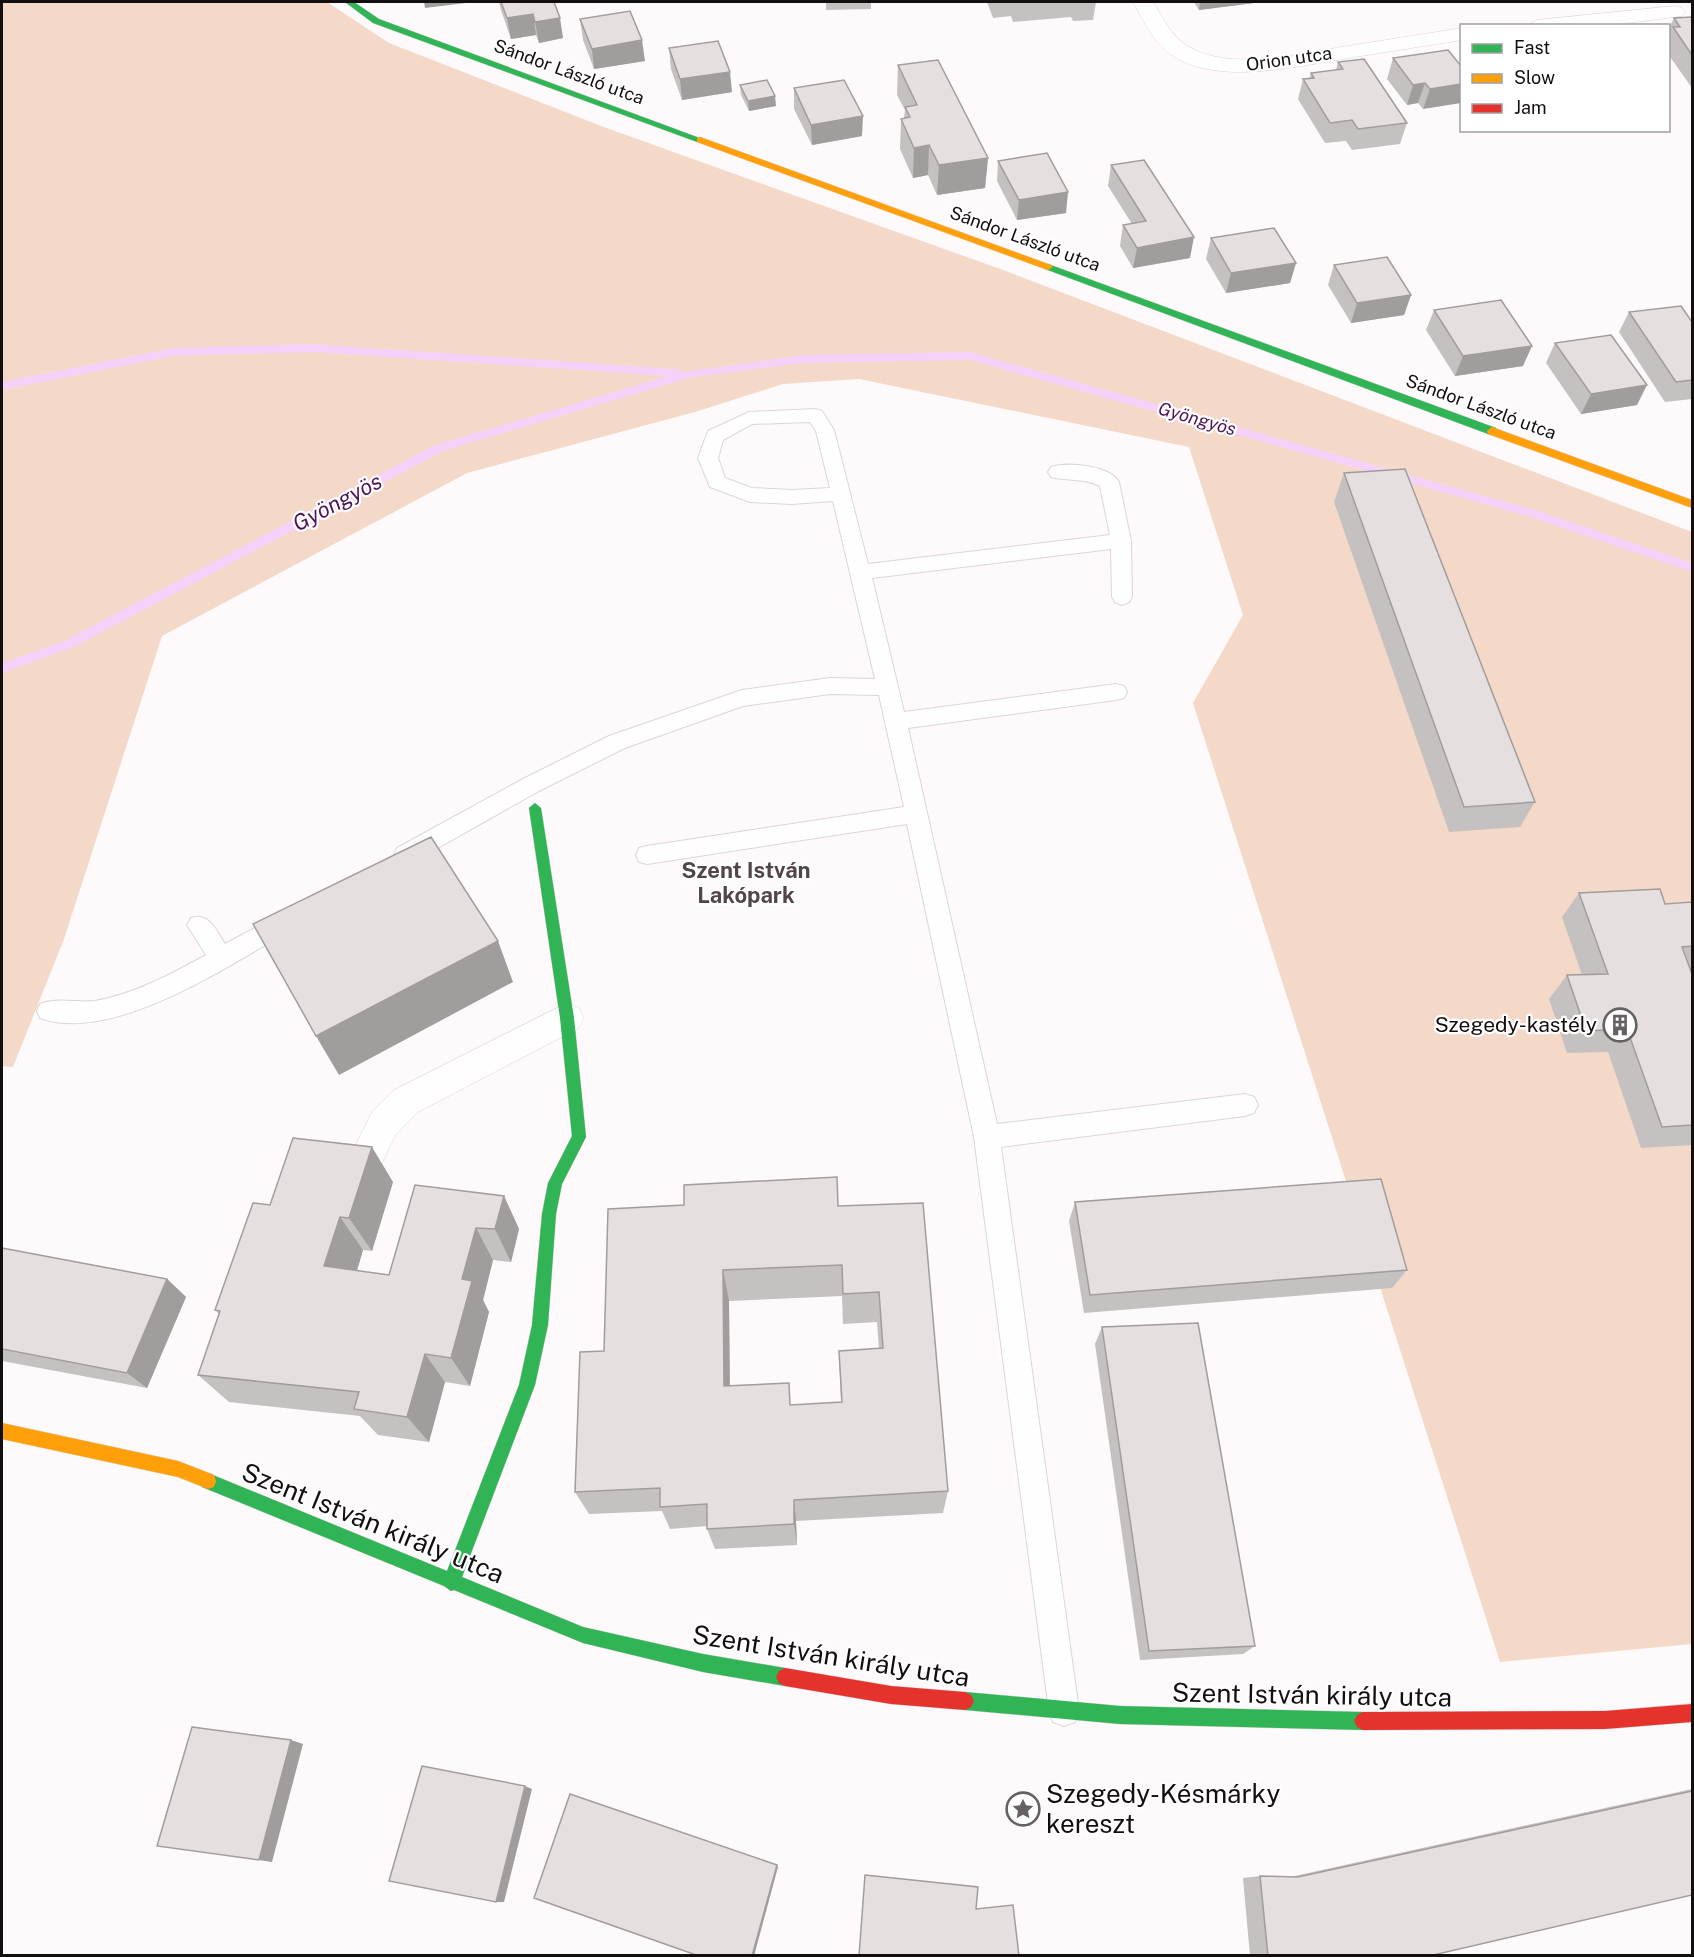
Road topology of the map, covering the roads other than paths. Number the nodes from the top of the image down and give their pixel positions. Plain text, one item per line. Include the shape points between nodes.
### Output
1 (349, 2) edge
2 (1143, 2) edge
3 (1675, 12) dead end
4 (1557, 24) edge
5 (1460, 34) edge
6 (1058, 472) dead end
7 (841, 494) junction
8 (1692, 504) edge
9 (1121, 541) junction
10 (861, 573) junction
11 (1122, 597) dead end
12 (888, 687) junction
13 (1116, 692) dead end
14 (896, 721) junction
15 (531, 784) junction
16 (535, 808) joint
17 (916, 814) junction
18 (647, 855) dead end
19 (387, 865) edge
20 (304, 911) edge
21 (200, 925) dead end
22 (221, 957) junction
23 (49, 1011) dead end
24 (567, 1018) junction
25 (1245, 1105) dead end
26 (987, 1137) junction
27 (367, 1158) edge
28 (2, 1431) edge
29 (451, 1583) junction
30 (1064, 1711) junction
31 (1692, 1713) edge

1 - 8 street, Sándor László utca via 376,21
2 - 5 street, Orion utca via 1168,42 1212,63 1236,66 1265,65
3 - 4 street
6 - 9 lane via 1094,475 1109,482
7 - 7 lane via 825,430 815,415 749,418 715,435 708,458 717,482 750,495
7 - 10 lane
9 - 10 lane
9 - 11 lane
10 - 12 lane
12 - 14 lane
12 - 15 lane via 830,686 742,698 617,742
13 - 14 lane
14 - 17 lane
15 - 16 lane
15 - 19 lane
16 - 24 street
17 - 18 lane
17 - 26 lane
20 - 22 lane
21 - 22 lane
22 - 23 lane via 135,1000 95,1011
24 - 27 street via 406,1101 384,1123
24 - 29 street via 579,1137 555,1183 540,1325 527,1385
25 - 26 lane
26 - 30 lane
28 - 29 street, Szent István király utca via 178,1469
29 - 30 street, Szent István király utca via 583,1635 703,1663 891,1695
30 - 31 street, Szent István király utca via 1420,1722 1605,1720

